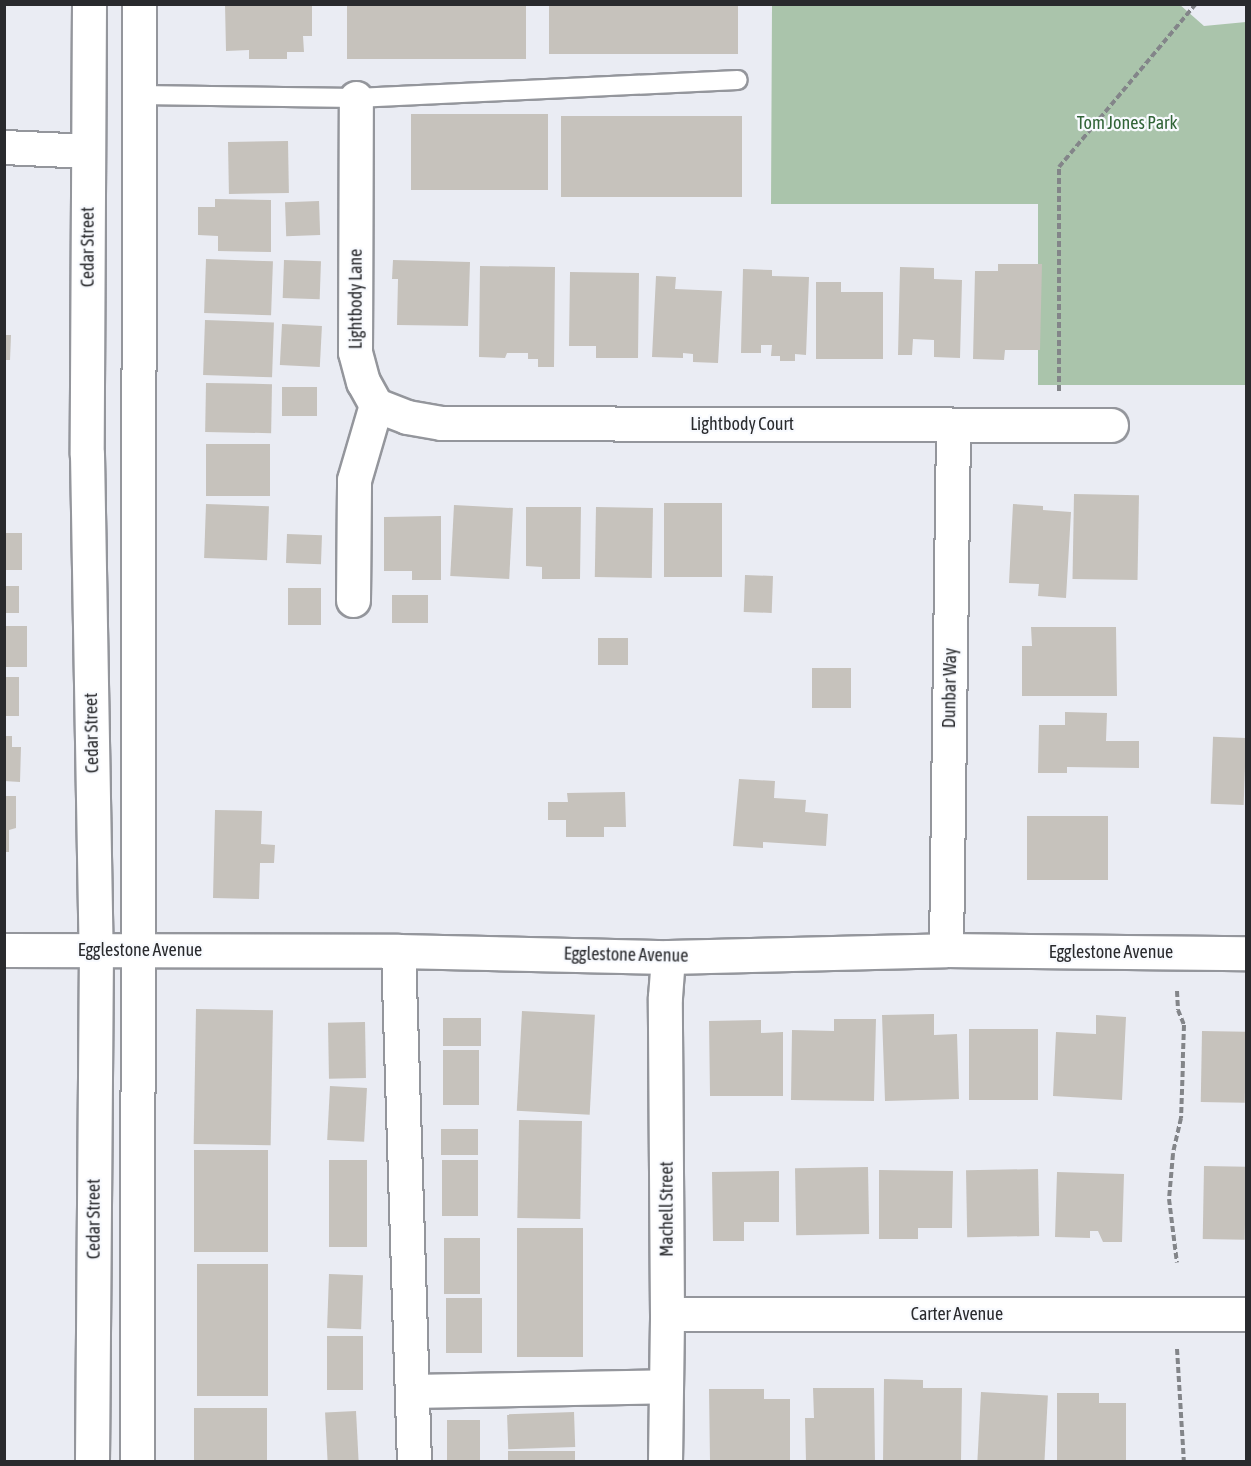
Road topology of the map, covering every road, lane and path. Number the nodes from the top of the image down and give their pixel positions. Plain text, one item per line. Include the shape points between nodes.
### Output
1 (89, 4) edge
2 (139, 4) edge
3 (1197, 4) edge
4 (738, 80) dead end
5 (139, 96) junction
6 (356, 98) junction
7 (4, 147) edge
8 (88, 151) junction
9 (376, 405) junction
10 (1111, 424) dead end
11 (1059, 425) junction
12 (953, 426) junction
13 (353, 600) dead end
14 (4, 950) edge
15 (96, 950) junction
16 (946, 950) junction
17 (138, 951) junction
18 (398, 951) junction
19 (1246, 953) edge
20 (668, 957) junction
21 (1177, 991) dead end
22 (1177, 1263) dead end
23 (667, 1314) junction
24 (1246, 1314) edge
25 (1177, 1349) dead end
26 (664, 1386) junction
27 (414, 1391) junction
28 (92, 1461) edge
29 (137, 1461) edge
30 (414, 1461) edge
31 (665, 1461) edge
32 (1184, 1461) edge

1 - 8 street, Cedar Street
2 - 5 street
3 - 11 path via 1059,167
4 - 6 lane
5 - 6 lane
5 - 17 street
6 - 9 street, Lightbody Lane via 355,352 363,382
7 - 8 street
8 - 15 street, Cedar Street via 87,454
9 - 12 street, Lightbody Court via 407,417 441,423
9 - 13 street via 354,480
10 - 11 street, Lightbody Court
11 - 12 street, Lightbody Court
12 - 16 street, Dunbar Way
14 - 15 street, Egglestone Avenue
15 - 17 street, Egglestone Avenue
15 - 28 street, Cedar Street
16 - 19 street, Egglestone Avenue
16 - 20 street, Egglestone Avenue
17 - 18 street, Egglestone Avenue
17 - 29 street
18 - 20 street, Egglestone Avenue
18 - 27 street
20 - 23 street, Machell Street
21 - 22 path via 1184,1025 1181,1118 1169,1199
23 - 24 street, Carter Avenue
23 - 26 street, Machell Street
25 - 32 path
26 - 27 street
26 - 31 street, Machell Street
27 - 30 street

